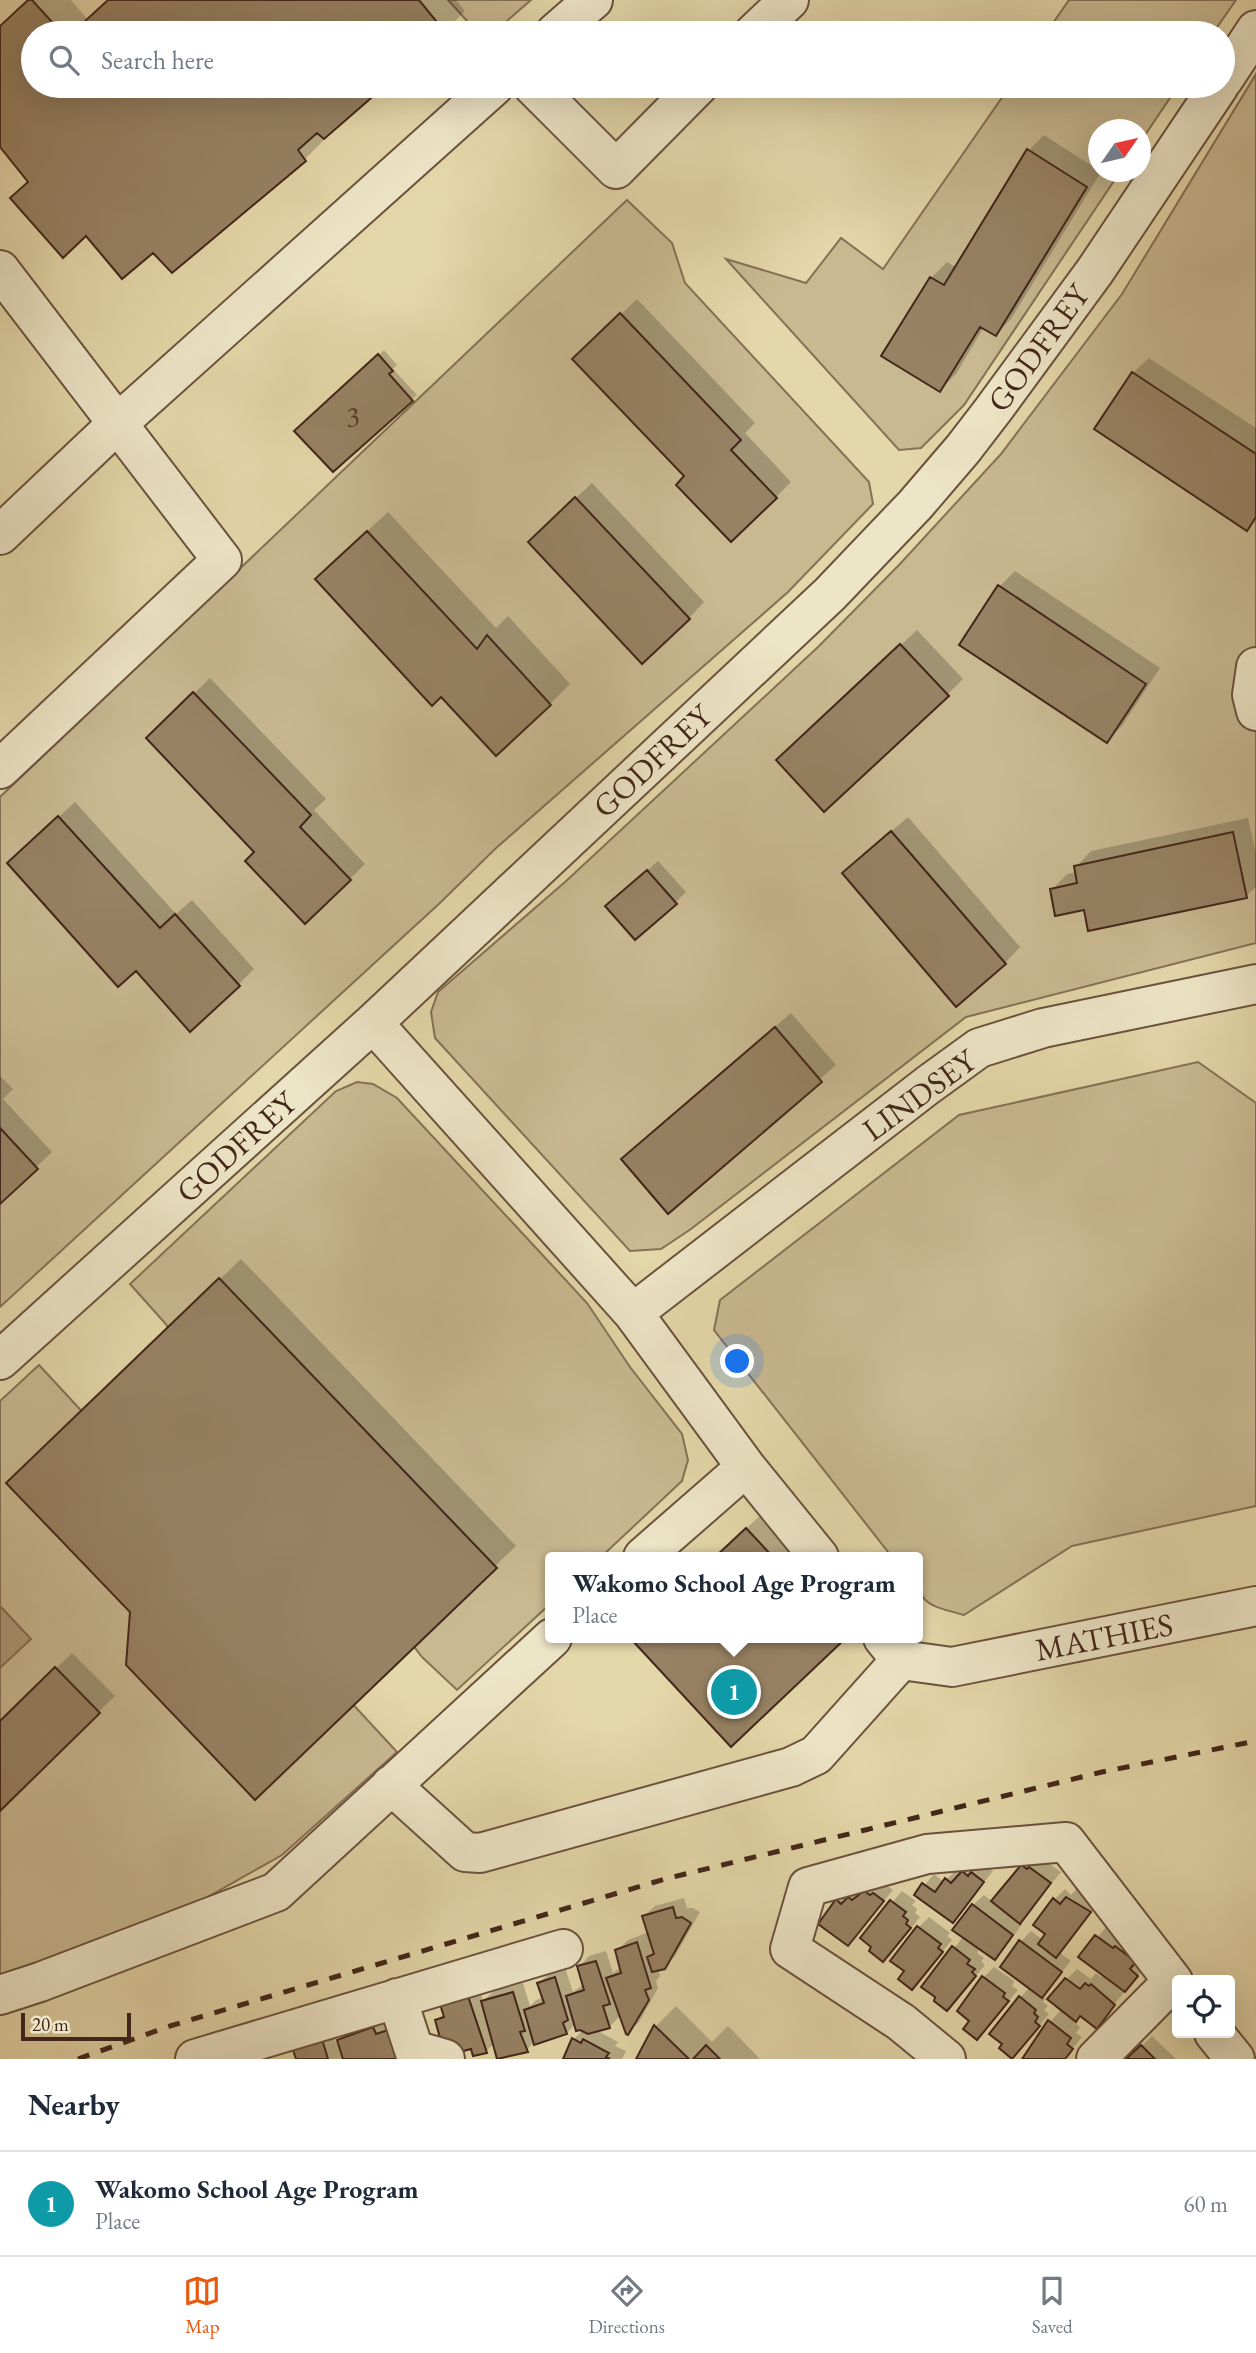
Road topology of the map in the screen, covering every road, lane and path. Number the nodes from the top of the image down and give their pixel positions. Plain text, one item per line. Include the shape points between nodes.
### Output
1 (593, 0) edge
2 (789, 0) edge
3 (569, 21) edge
4 (767, 21) edge
5 (1256, 30) edge
6 (1235, 62) edge
7 (481, 98) edge
8 (545, 98) edge
9 (686, 98) edge
10 (1211, 98) edge
11 (0, 270) edge
12 (117, 424) junction
13 (0, 535) edge
14 (1256, 667) edge
15 (1256, 711) edge
16 (0, 769) edge
17 (1256, 984) edge
18 (373, 1023) junction
19 (633, 1313) junction
20 (0, 1360) edge
21 (746, 1467) junction
22 (649, 1552) edge
23 (815, 1552) edge
24 (1256, 1606) edge
25 (547, 1643) edge
26 (892, 1649) edge
27 (391, 1785) junction
28 (563, 1949) dead end
29 (1172, 1980) edge
30 (1172, 1987) edge
31 (0, 1995) edge
32 (397, 1998) junction
33 (1218, 2038) edge
34 (195, 2059) edge
35 (445, 2059) edge
36 (946, 2059) edge
37 (1096, 2059) edge
38 (1235, 2059) edge

1 - 3 street
2 - 4 street
5 - 6 street
7 - 12 street
8 - 9 street via 616,169
10 - 18 street, GODFREY via 1095,271 978,429 915,505 830,594
11 - 12 street
12 - 13 street
12 - 16 street via 222,560
14 - 15 street via 1252,695
17 - 19 street, LINDSEY via 1043,1028 979,1048
18 - 19 street
18 - 20 street, GODFREY
19 - 21 street
21 - 22 street
21 - 23 street
24 - 26 street, MATHIES via 952,1667
25 - 27 street
26 - 27 street via 816,1755 790,1767 480,1853 465,1852
27 - 31 street via 276,1892
28 - 32 street
29 - 36 street via 1066,1842 928,1854 808,1887 790,1949 901,2022
30 - 37 street
32 - 34 street
32 - 35 street via 414,2050
33 - 38 street

